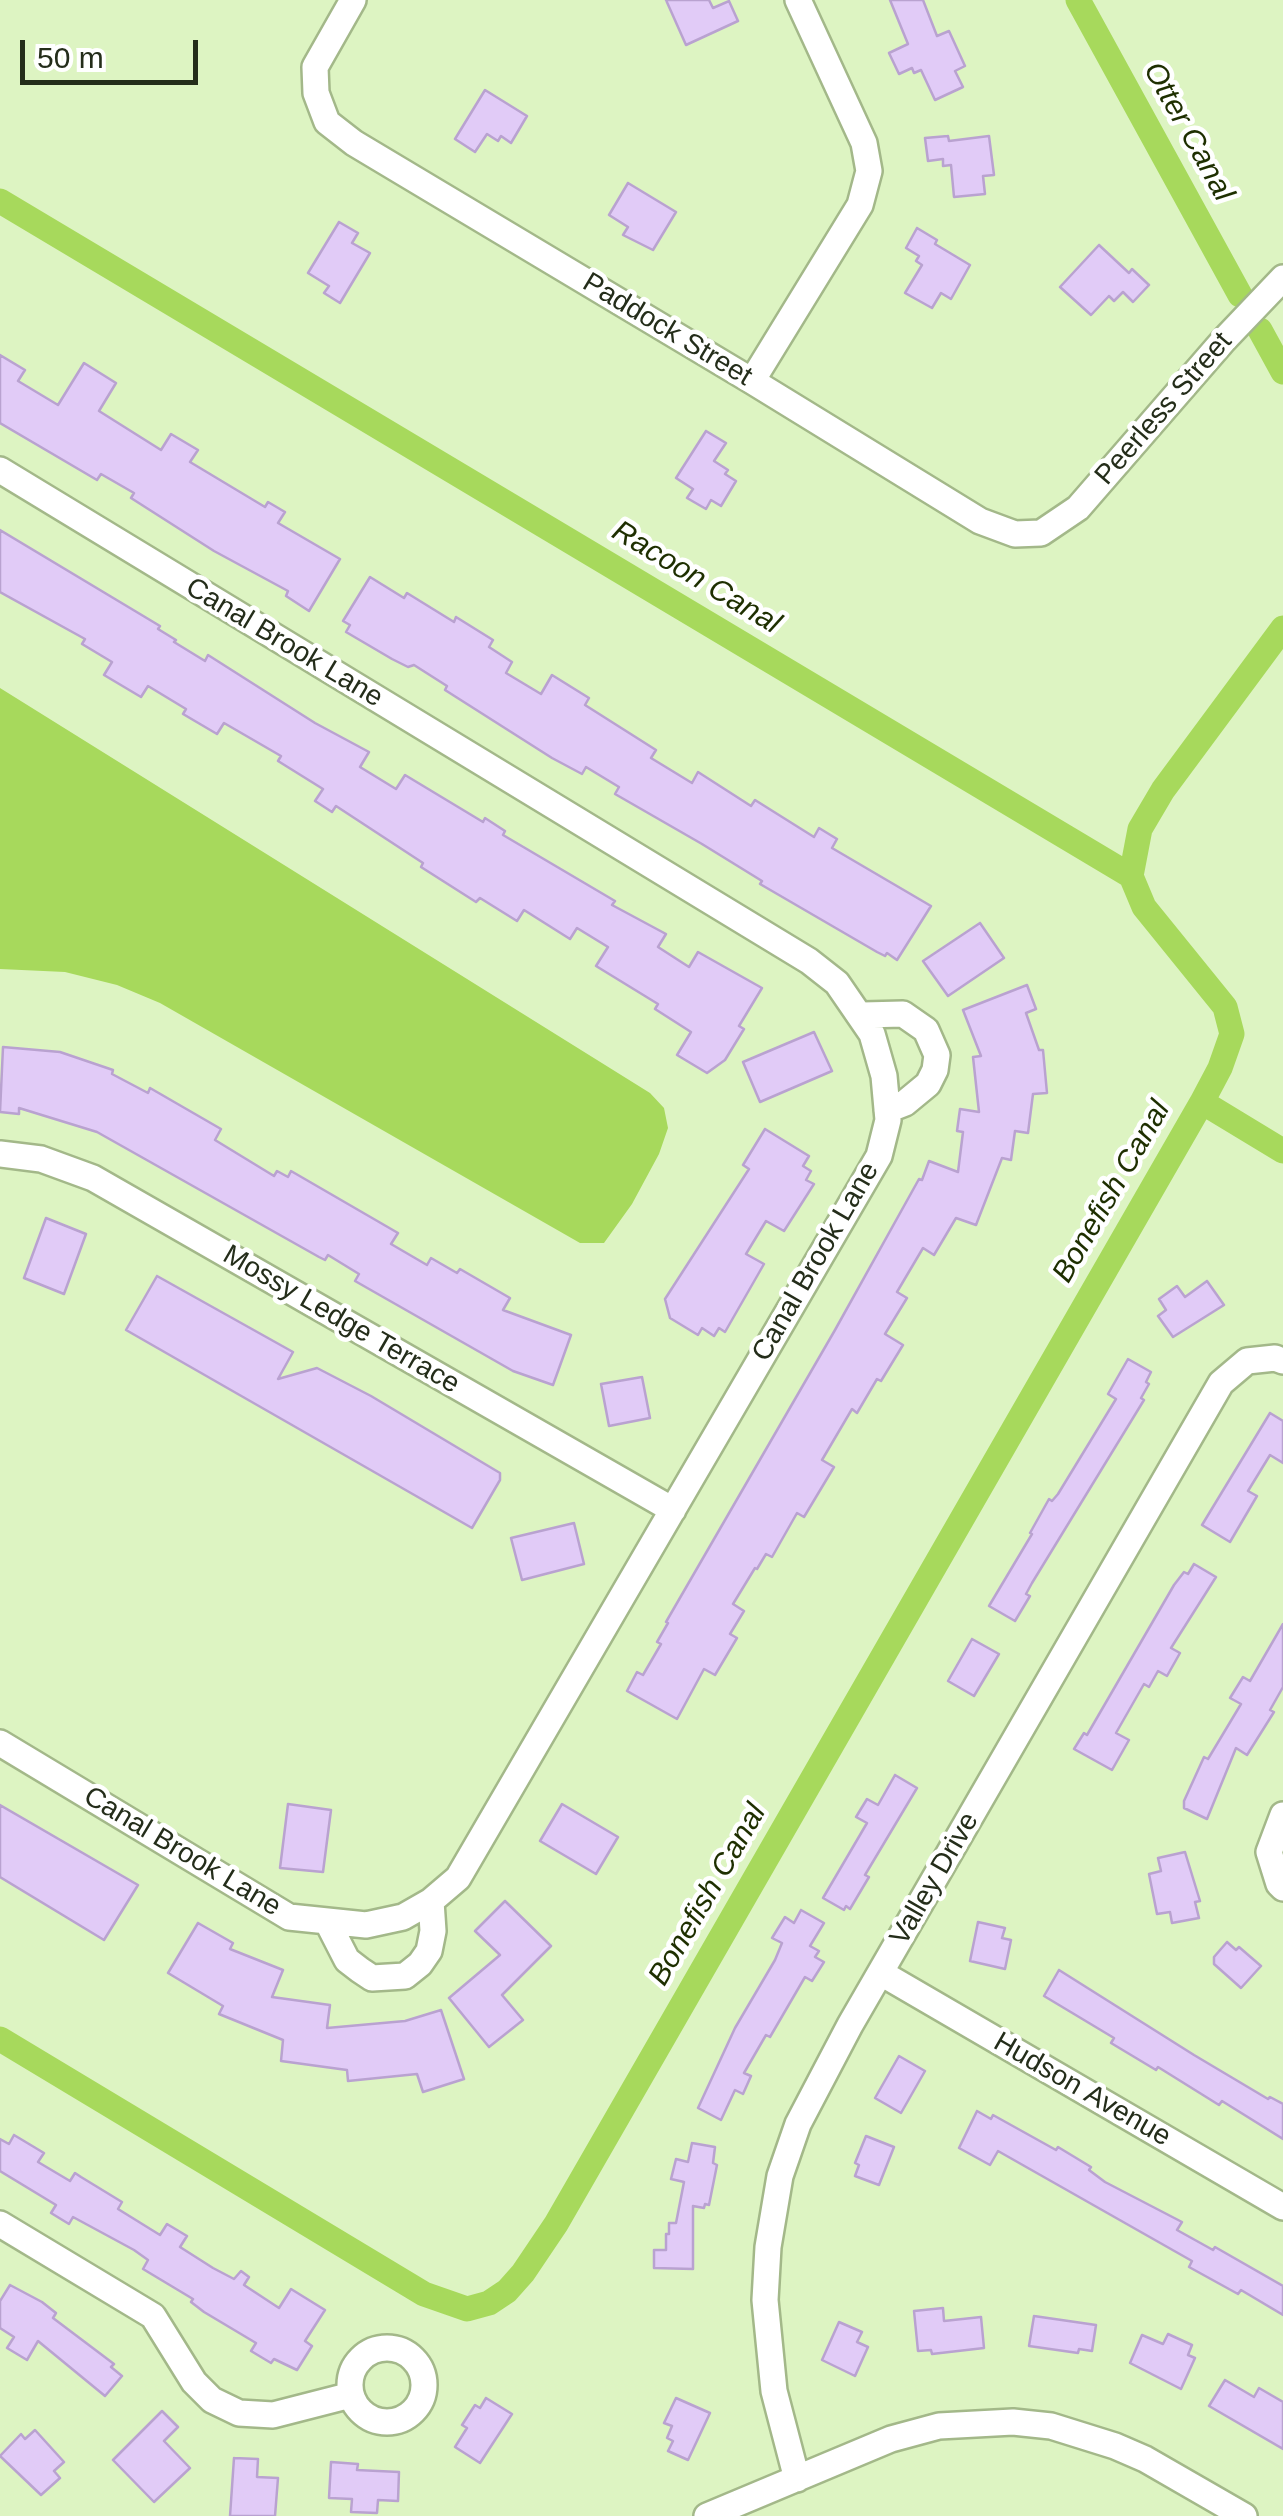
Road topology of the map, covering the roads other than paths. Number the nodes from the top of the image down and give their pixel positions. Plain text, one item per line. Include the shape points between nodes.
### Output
1 (352, 0) edge
2 (798, 0) edge
3 (1283, 278) edge
4 (752, 380) junction
5 (0, 470) edge
6 (1040, 534) joint
7 (862, 1016) junction
8 (888, 1110) junction
9 (0, 1154) edge
10 (1283, 1362) edge
11 (673, 1510) junction
12 (0, 1743) edge
13 (1283, 1816) edge
14 (1283, 1888) edge
15 (430, 1901) junction
16 (328, 1923) junction
17 (881, 1973) junction
18 (1283, 2207) edge
19 (0, 2224) edge
20 (350, 2395) dead end
21 (797, 2479) junction
22 (707, 2516) edge
23 (1244, 2516) edge

1 - 4 street, Paddock Street via 315,67 327,122
2 - 4 street via 864,144 869,171 860,205
3 - 6 street, Peerless Street via 1078,508
4 - 6 street, Paddock Street via 980,521 1015,534
5 - 7 street, Canal Brook Lane via 809,960
7 - 8 street, Canal Brook Lane
7 - 8 street via 903,1014 926,1030 937,1056 928,1084
8 - 11 street, Canal Brook Lane via 878,1156
9 - 11 street, Mossy Ledge Terrace via 40,1159 93,1178
10 - 17 street, Valley Drive via 1247,1362 1221,1383
11 - 15 street, Canal Brook Lane via 458,1878
12 - 16 street, Canal Brook Lane via 289,1917
13 - 14 street via 1270,1852
15 - 16 street, Canal Brook Lane via 403,1917 366,1925
15 - 16 street via 429,1951 405,1976 372,1978 360,1970 347,1960
17 - 18 street, Hudson Avenue
17 - 21 street, Valley Drive via 798,2124 780,2176 768,2247 765,2300 774,2391
19 - 20 street via 153,2316 194,2382 238,2413 273,2415
21 - 22 street
21 - 23 street via 940,2426 1013,2422 1115,2446

